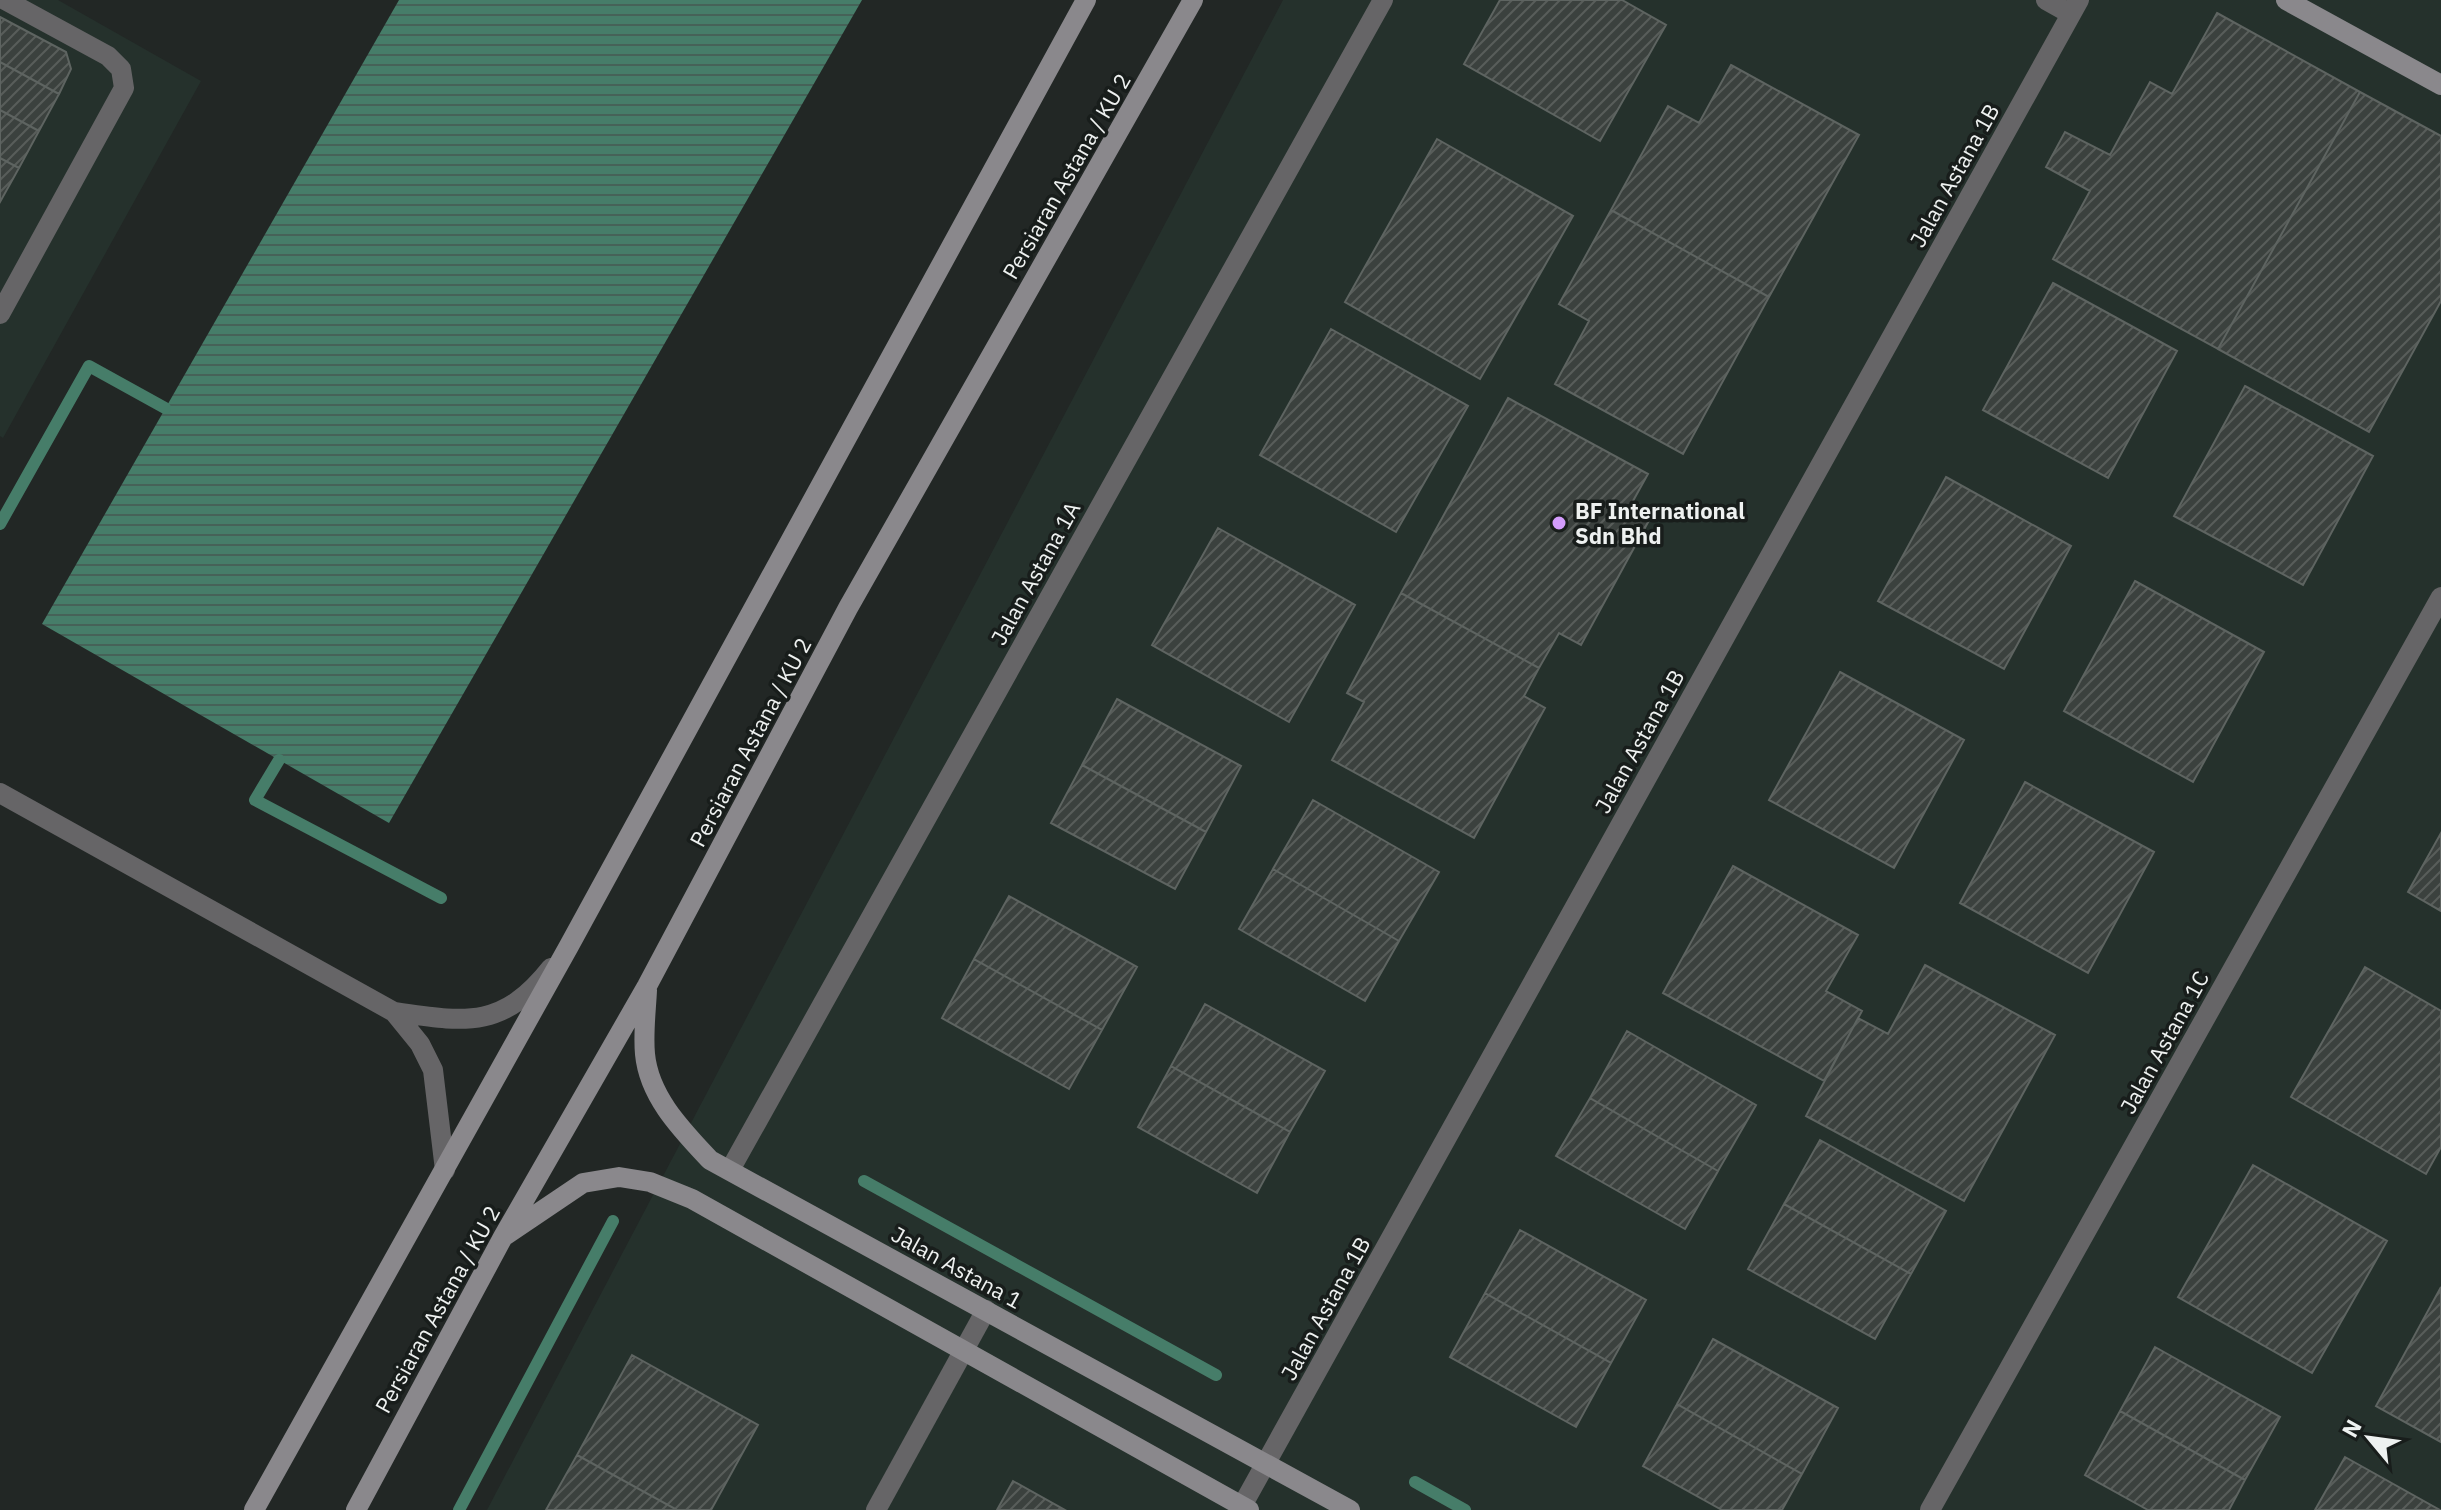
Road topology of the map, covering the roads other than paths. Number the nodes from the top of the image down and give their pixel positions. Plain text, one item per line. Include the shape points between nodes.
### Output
1 (5, 0) edge
2 (1086, 0) edge
3 (1193, 0) edge
4 (1383, 0) edge
5 (2046, 0) edge
6 (2286, 0) edge
7 (2075, 7) edge
8 (2441, 85) edge
9 (0, 314) edge
10 (2441, 597) edge
11 (0, 793) edge
12 (569, 946) junction
13 (647, 986) junction
14 (394, 1012) junction
15 (445, 1170) junction
16 (730, 1170) junction
17 (503, 1237) junction
18 (986, 1310) junction
19 (964, 1351) junction
20 (1266, 1464) junction
21 (1246, 1508) edge
22 (254, 1510) edge
23 (356, 1510) edge
24 (876, 1510) edge
25 (1350, 1510) edge
26 (1930, 1510) edge

1 - 9 street via 108,56 121,69 124,88
2 - 12 street
3 - 13 street, Persiaran Astana / KU 2 via 848,608
4 - 16 street, Jalan Astana 1A
5 - 7 street
6 - 8 street
7 - 20 street, Jalan Astana 1B
10 - 26 street, Jalan Astana 1C
11 - 14 street
12 - 14 street via 536,986 507,1010 451,1020
12 - 15 street
13 - 16 street, Jalan Astana 1 via 645,1055 657,1094 710,1160
13 - 17 street, Persiaran Astana / KU 2
14 - 15 street via 433,1070
15 - 22 street
16 - 18 street, Jalan Astana 1
17 - 19 street via 583,1183 619,1177 650,1182 692,1199
17 - 23 street, Persiaran Astana / KU 2
18 - 19 street
18 - 20 street, Jalan Astana 1
19 - 21 street
19 - 24 street
20 - 21 street, Jalan Astana 1B
20 - 25 street, Jalan Astana 1

